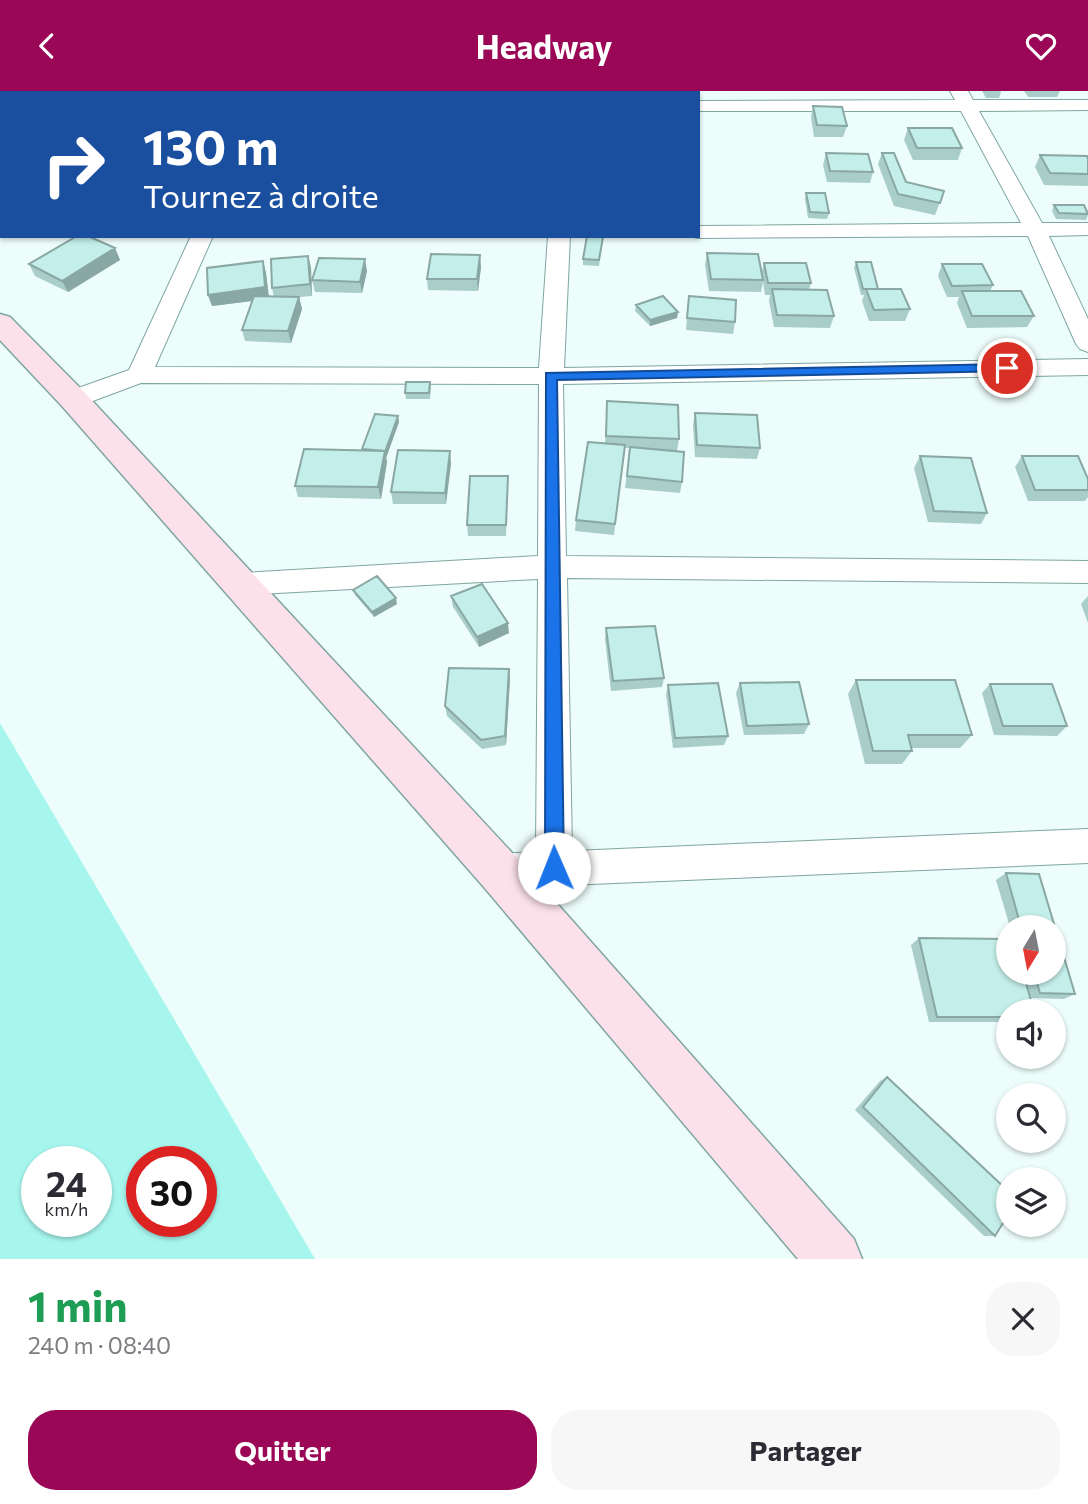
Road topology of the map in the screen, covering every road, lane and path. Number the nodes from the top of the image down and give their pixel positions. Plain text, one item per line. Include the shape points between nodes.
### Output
1 (962, 98) edge
2 (1088, 105) edge
3 (700, 106) edge
4 (1035, 229) junction
5 (1088, 229) edge
6 (700, 232) edge
7 (201, 238) edge
8 (559, 238) edge
9 (0, 323) edge
10 (1088, 344) edge
11 (1088, 367) edge
12 (139, 375) junction
13 (551, 376) junction
14 (73, 399) junction
15 (550, 567) junction
16 (1088, 572) edge
17 (241, 583) junction
18 (1088, 846) edge
19 (554, 868) junction
20 (499, 871) junction
21 (834, 1259) edge

1 - 2 street
1 - 3 street
1 - 4 street
4 - 5 street
4 - 6 street
4 - 10 street
7 - 12 street
8 - 13 street
9 - 14 main road
11 - 13 street
12 - 13 street
12 - 14 street
13 - 15 street
14 - 17 main road
15 - 16 street
15 - 17 street
15 - 19 street
17 - 20 main road
18 - 19 street
19 - 20 street
20 - 21 main road

